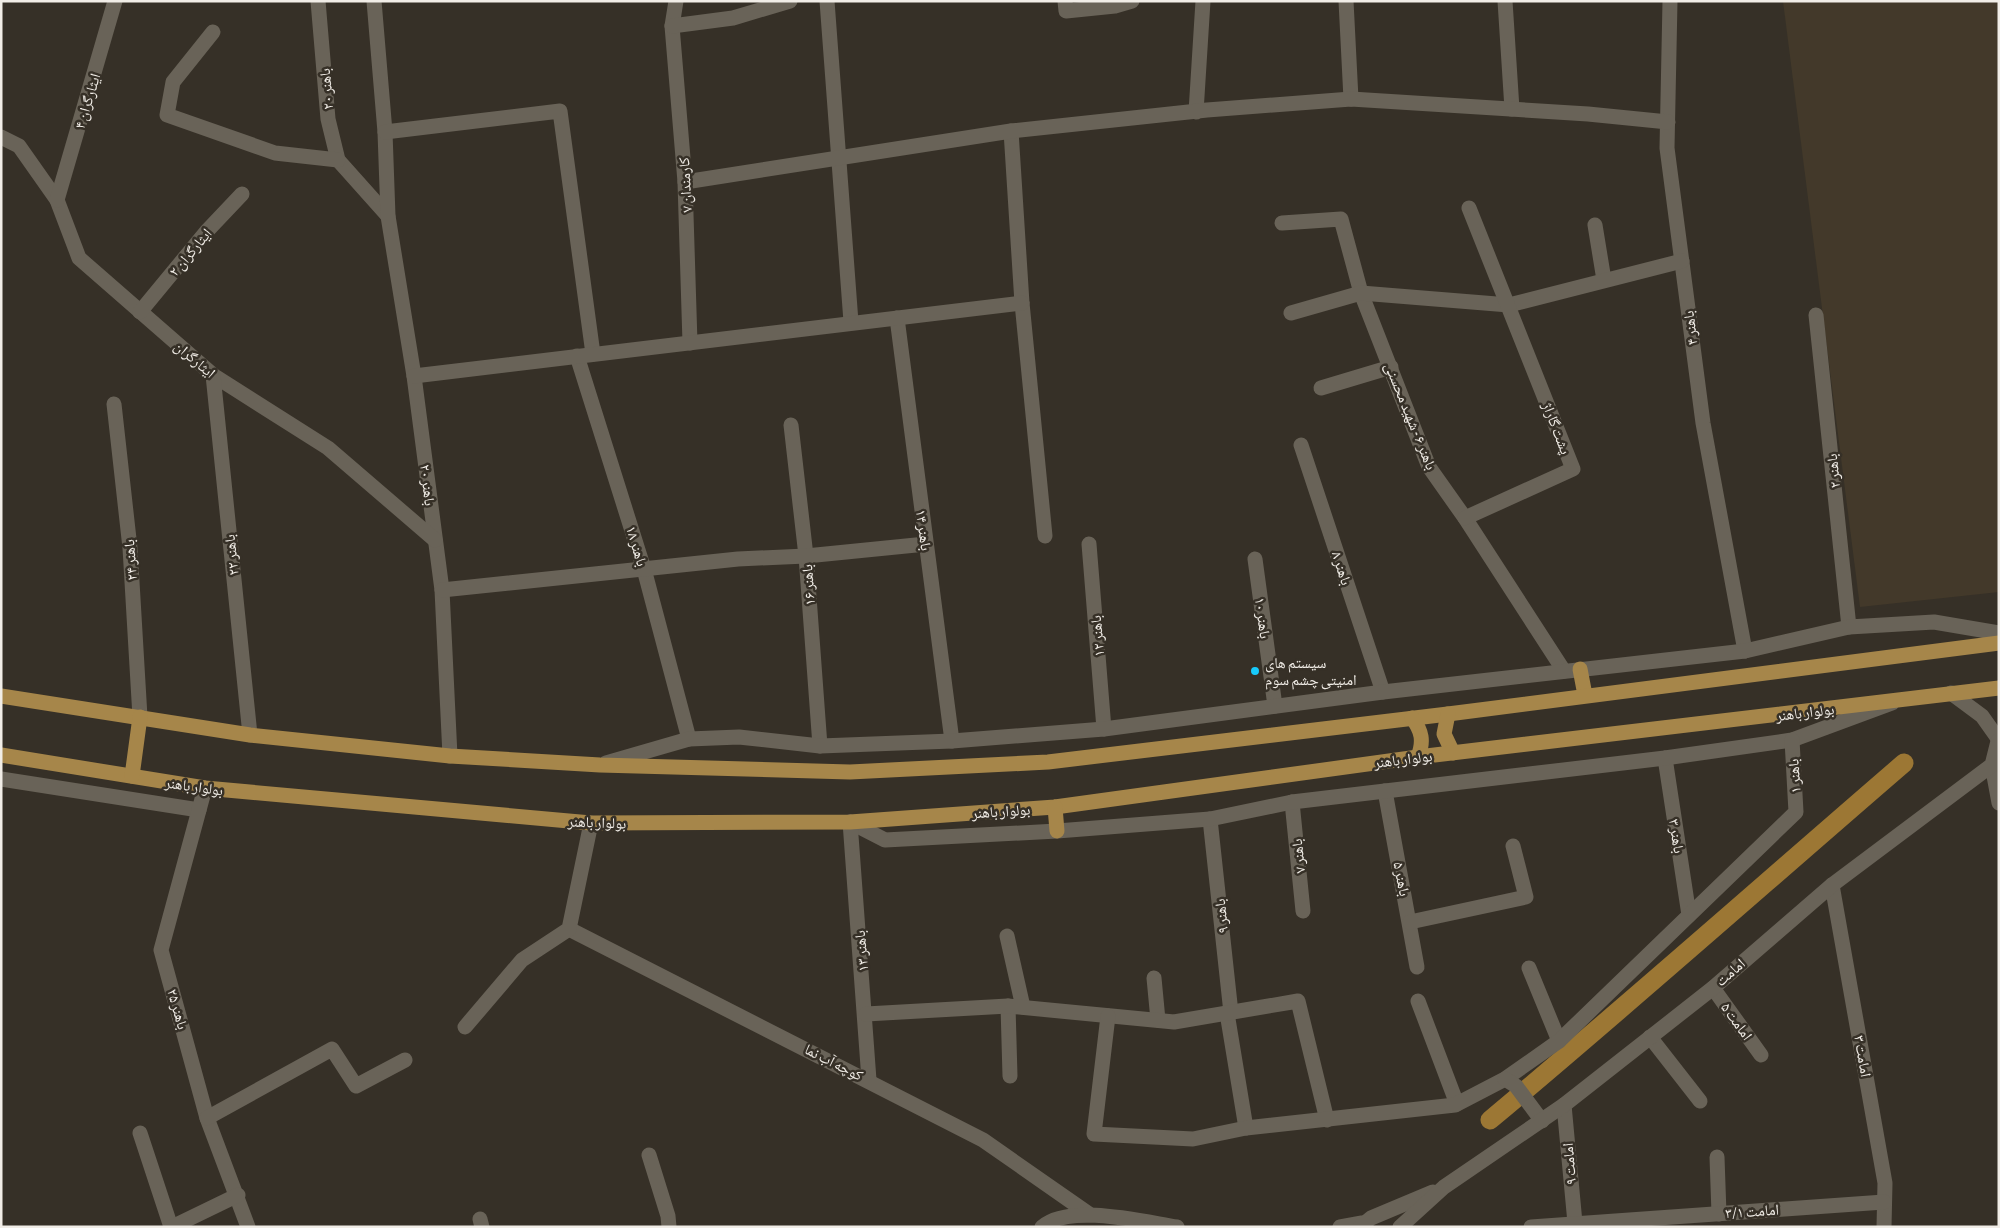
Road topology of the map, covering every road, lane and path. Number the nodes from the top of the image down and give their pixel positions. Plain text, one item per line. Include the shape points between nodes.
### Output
1 (115, 1) edge
2 (318, 1) edge
3 (374, 1) edge
4 (676, 1) edge
5 (790, 1) edge
6 (827, 1) edge
7 (1132, 1) edge
8 (1203, 1) edge
9 (1346, 1) edge
10 (1505, 1) edge
11 (1670, 1) edge
12 (762, 5) edge
13 (1065, 6) edge
14 (672, 26) junction
15 (213, 32) dead end
16 (1350, 99) junction
17 (1512, 109) junction
18 (1196, 112) junction
19 (1668, 122) junction
20 (1011, 131) junction
21 (385, 132) junction
22 (1, 137) edge
23 (338, 160) junction
24 (838, 160) junction
25 (685, 182) junction
26 (242, 194) dead end
27 (57, 200) junction
28 (1470, 208) dead end
29 (388, 216) junction
30 (1282, 223) dead end
31 (1595, 225) dead end
32 (1682, 261) junction
33 (1604, 280) junction
34 (1361, 293) junction
35 (1022, 303) junction
36 (1509, 305) junction
37 (140, 312) junction
38 (1292, 313) dead end
39 (1816, 315) dead end
40 (897, 318) junction
41 (850, 322) junction
42 (690, 343) junction
43 (593, 354) junction
44 (577, 356) junction
45 (1391, 367) junction
46 (213, 375) junction
47 (414, 376) junction
48 (1321, 388) dead end
49 (114, 404) dead end
50 (791, 425) dead end
51 (1301, 445) dead end
52 (1465, 518) junction
53 (1045, 536) dead end
54 (435, 540) junction
55 (926, 544) junction
56 (1089, 544) dead end
57 (806, 556) junction
58 (1255, 558) dead end
59 (644, 569) junction
60 (442, 590) junction
61 (1849, 627) junction
62 (1999, 633) edge
63 (1999, 643) edge
64 (1745, 651) junction
65 (1580, 669) junction
66 (1564, 671) junction
67 (1999, 688) edge
68 (1384, 692) junction
69 (1951, 693) junction
70 (1585, 695) junction
71 (1, 696) edge
72 (1897, 702) junction
73 (1276, 706) junction
74 (1448, 714) junction
75 (140, 717) junction
76 (1412, 718) junction
77 (1104, 729) junction
78 (250, 735) junction
79 (689, 739) junction
80 (1792, 740) junction
81 (952, 741) junction
82 (1999, 741) edge
83 (820, 746) junction
84 (1453, 753) junction
85 (1, 755) edge
86 (450, 756) junction
87 (1418, 757) junction
88 (1665, 758) junction
89 (1995, 763) edge
90 (600, 765) junction
91 (132, 776) junction
92 (1, 779) edge
93 (205, 788) junction
94 (1385, 791) junction
95 (1292, 802) junction
96 (1999, 803) edge
97 (1055, 807) junction
98 (199, 810) junction
99 (1210, 819) junction
100 (850, 822) junction
101 (591, 823) junction
102 (1057, 831) junction
103 (1513, 846) dead end
104 (1832, 885) junction
105 (1303, 911) dead end
106 (1689, 915) junction
107 (1410, 922) junction
108 (569, 929) junction
109 (1007, 936) dead end
110 (1417, 967) dead end
111 (1529, 968) dead end
112 (1154, 978) dead end
113 (1713, 988) junction
114 (1418, 1001) dead end
115 (1015, 1007) junction
116 (1229, 1013) junction
117 (866, 1014) junction
118 (1108, 1016) junction
119 (1158, 1020) junction
120 (464, 1027) dead end
121 (1650, 1037) junction
122 (1559, 1041) junction
123 (1761, 1055) dead end
124 (405, 1060) dead end
125 (1010, 1076) dead end
126 (869, 1080) junction
127 (1510, 1083) junction
128 (1700, 1101) dead end
129 (1457, 1104) junction
130 (1564, 1105) junction
131 (207, 1118) junction
132 (1327, 1120) junction
133 (1542, 1121) junction
134 (1246, 1128) junction
135 (140, 1133) dead end
136 (649, 1155) dead end
137 (1717, 1157) dead end
138 (1444, 1187) junction
139 (238, 1195) junction
140 (1884, 1202) junction
141 (1089, 1214) junction
142 (1724, 1218) edge
143 (1119, 1222) edge
144 (1364, 1222) edge
145 (1575, 1223) junction
146 (172, 1227) edge
147 (248, 1227) edge
148 (669, 1227) edge
149 (1042, 1227) edge
150 (1177, 1227) edge
151 (1340, 1227) edge
152 (1398, 1227) edge
153 (1531, 1227) edge
154 (1884, 1227) edge

1 - 27 street, ایثارگران ۴
2 - 23 street, باهنر ۲۰ via 328,118
3 - 21 street, باهنر ۲۰
4 - 14 street, کارمندان ۷
5 - 12 street
6 - 24 street
7 - 13 street via 1115,6
8 - 18 street
9 - 16 street
10 - 17 street
11 - 19 street, باهنر ۴
12 - 14 street via 732,18
14 - 25 street, کارمندان ۷
15 - 23 street via 173,82 167,115 276,153
16 - 17 street
16 - 18 street
17 - 19 street
18 - 20 street
19 - 32 street, باهنر ۴ via 1667,148
20 - 24 street
20 - 35 street
21 - 29 street, باهنر ۲۰
21 - 43 street via 560,111
22 - 27 street, ایثارگران via 19,146
23 - 29 street, باهنر ۲۰
24 - 25 street
24 - 41 street
25 - 42 street, کارمندان ۷
26 - 37 street, ایثارگران ۲
27 - 37 street, ایثارگران via 79,258
28 - 36 street
29 - 47 street, باهنر ۲۰
30 - 34 street, باهنر ۶ - شهید محسنی via 1341,219
31 - 33 street
32 - 33 street
32 - 64 street, باهنر ۴ via 1703,423
33 - 36 street
34 - 36 street
34 - 38 street
34 - 45 street, باهنر ۶ - شهید محسنی
35 - 40 street
35 - 53 street
36 - 52 street, پشت گاراژ via 1573,468
37 - 46 street, ایثارگران
39 - 61 street, باهنر ۲
40 - 41 street
40 - 55 street, باهنر ۱۴
41 - 42 street
42 - 43 street
43 - 44 street
44 - 47 street
44 - 59 street, باهنر ۱۸
45 - 48 street
45 - 52 street, باهنر ۶ - شهید محسنی via 1429,467
46 - 54 street, ایثارگران via 328,448
46 - 78 street, باهنر ۲۲
47 - 54 street, باهنر ۲۰
49 - 75 street, باهنر ۲۴ via 130,548
50 - 57 street, باهنر ۱۶
51 - 68 street, باهنر ۸
52 - 66 street, باهنر ۶ - شهید محسنی
54 - 60 street, باهنر ۲۰
55 - 57 street
55 - 81 street, باهنر ۱۴
56 - 77 street, باهنر ۱۲
57 - 59 street
57 - 83 street, باهنر ۱۶
58 - 73 street, باهنر ۱۰
59 - 60 street
59 - 79 street, باهنر ۱۸
60 - 86 street, باهنر ۲۰
61 - 62 street via 1934,622
61 - 64 street
63 - 70 main road
64 - 65 street
65 - 66 street
65 - 70 main road
66 - 68 street
67 - 69 main road, بولوار باهنر
68 - 73 street
69 - 72 main road, بولوار باهنر
69 - 82 street via 1982,716
70 - 74 main road
71 - 75 main road
72 - 80 street
72 - 84 main road, بولوار باهنر
73 - 77 street
74 - 76 main road
74 - 84 main road via 1444,734
75 - 78 main road
75 - 91 main road
76 - 87 main road via 1422,736
76 - 90 main road via 1048,762 850,772
77 - 81 street
78 - 86 main road
79 - 83 street via 739,737
79 - 90 street
80 - 88 street
80 - 106 street, باهنر ۱ via 1796,812
81 - 83 street
82 - 89 street
84 - 87 main road, بولوار باهنر
85 - 91 main road, بولوار باهنر
86 - 90 main road
87 - 97 main road, بولوار باهنر
88 - 94 street
88 - 106 street, باهنر ۳
89 - 96 street
89 - 104 street, امامت
91 - 93 main road, بولوار باهنر
92 - 98 street
93 - 98 street, باهنر ۲۵
93 - 101 main road, بولوار باهنر
94 - 95 street
94 - 107 street, باهنر ۵
95 - 99 street
95 - 105 street, باهنر ۷
97 - 100 main road, بولوار باهنر
97 - 102 main road
98 - 131 street, باهنر ۲۵ via 161,950
99 - 102 street
99 - 116 street, باهنر ۹
100 - 101 main road, بولوار باهنر
100 - 102 street via 885,840
100 - 117 street, باهنر ۱۳
101 - 108 street
103 - 107 street via 1526,897
104 - 113 street, امامت
104 - 140 street, امامت ۳ via 1886,1183
106 - 122 street
107 - 110 street, باهنر ۵
108 - 120 street via 522,960
108 - 126 street, کوچه آب نما
109 - 115 street
111 - 122 street
112 - 119 street
113 - 121 street, امامت
113 - 123 street, امامت ۵
114 - 129 street
115 - 117 street
115 - 118 street
115 - 125 street
116 - 119 street via 1174,1022
116 - 132 street via 1298,1001
116 - 134 street, باهنر ۹
117 - 126 street, باهنر ۱۳
118 - 119 street
118 - 134 street via 1094,1134 1193,1139
121 - 128 street
121 - 130 street, امامت
122 - 127 street
124 - 131 street via 356,1086 332,1049
126 - 141 street, کوچه آب نما via 983,1140
127 - 129 street
127 - 133 street
129 - 132 street
130 - 133 street, امامت
130 - 145 street, امامت ۹
131 - 139 street, باهنر ۲۵
132 - 134 street
133 - 138 street, امامت
135 - 146 street
136 - 148 street
137 - 142 street
138 - 144 street, امامت
138 - 152 street, امامت
139 - 146 street
139 - 147 street, باهنر ۲۵
140 - 142 street, امامت ۳/۱
140 - 154 street, امامت ۳
141 - 143 street
141 - 149 street via 1048,1222
142 - 145 street, امامت ۳/۱
143 - 150 street
144 - 151 street, امامت
144 - 152 street via 1382,1217
145 - 153 street, امامت ۳/۱

